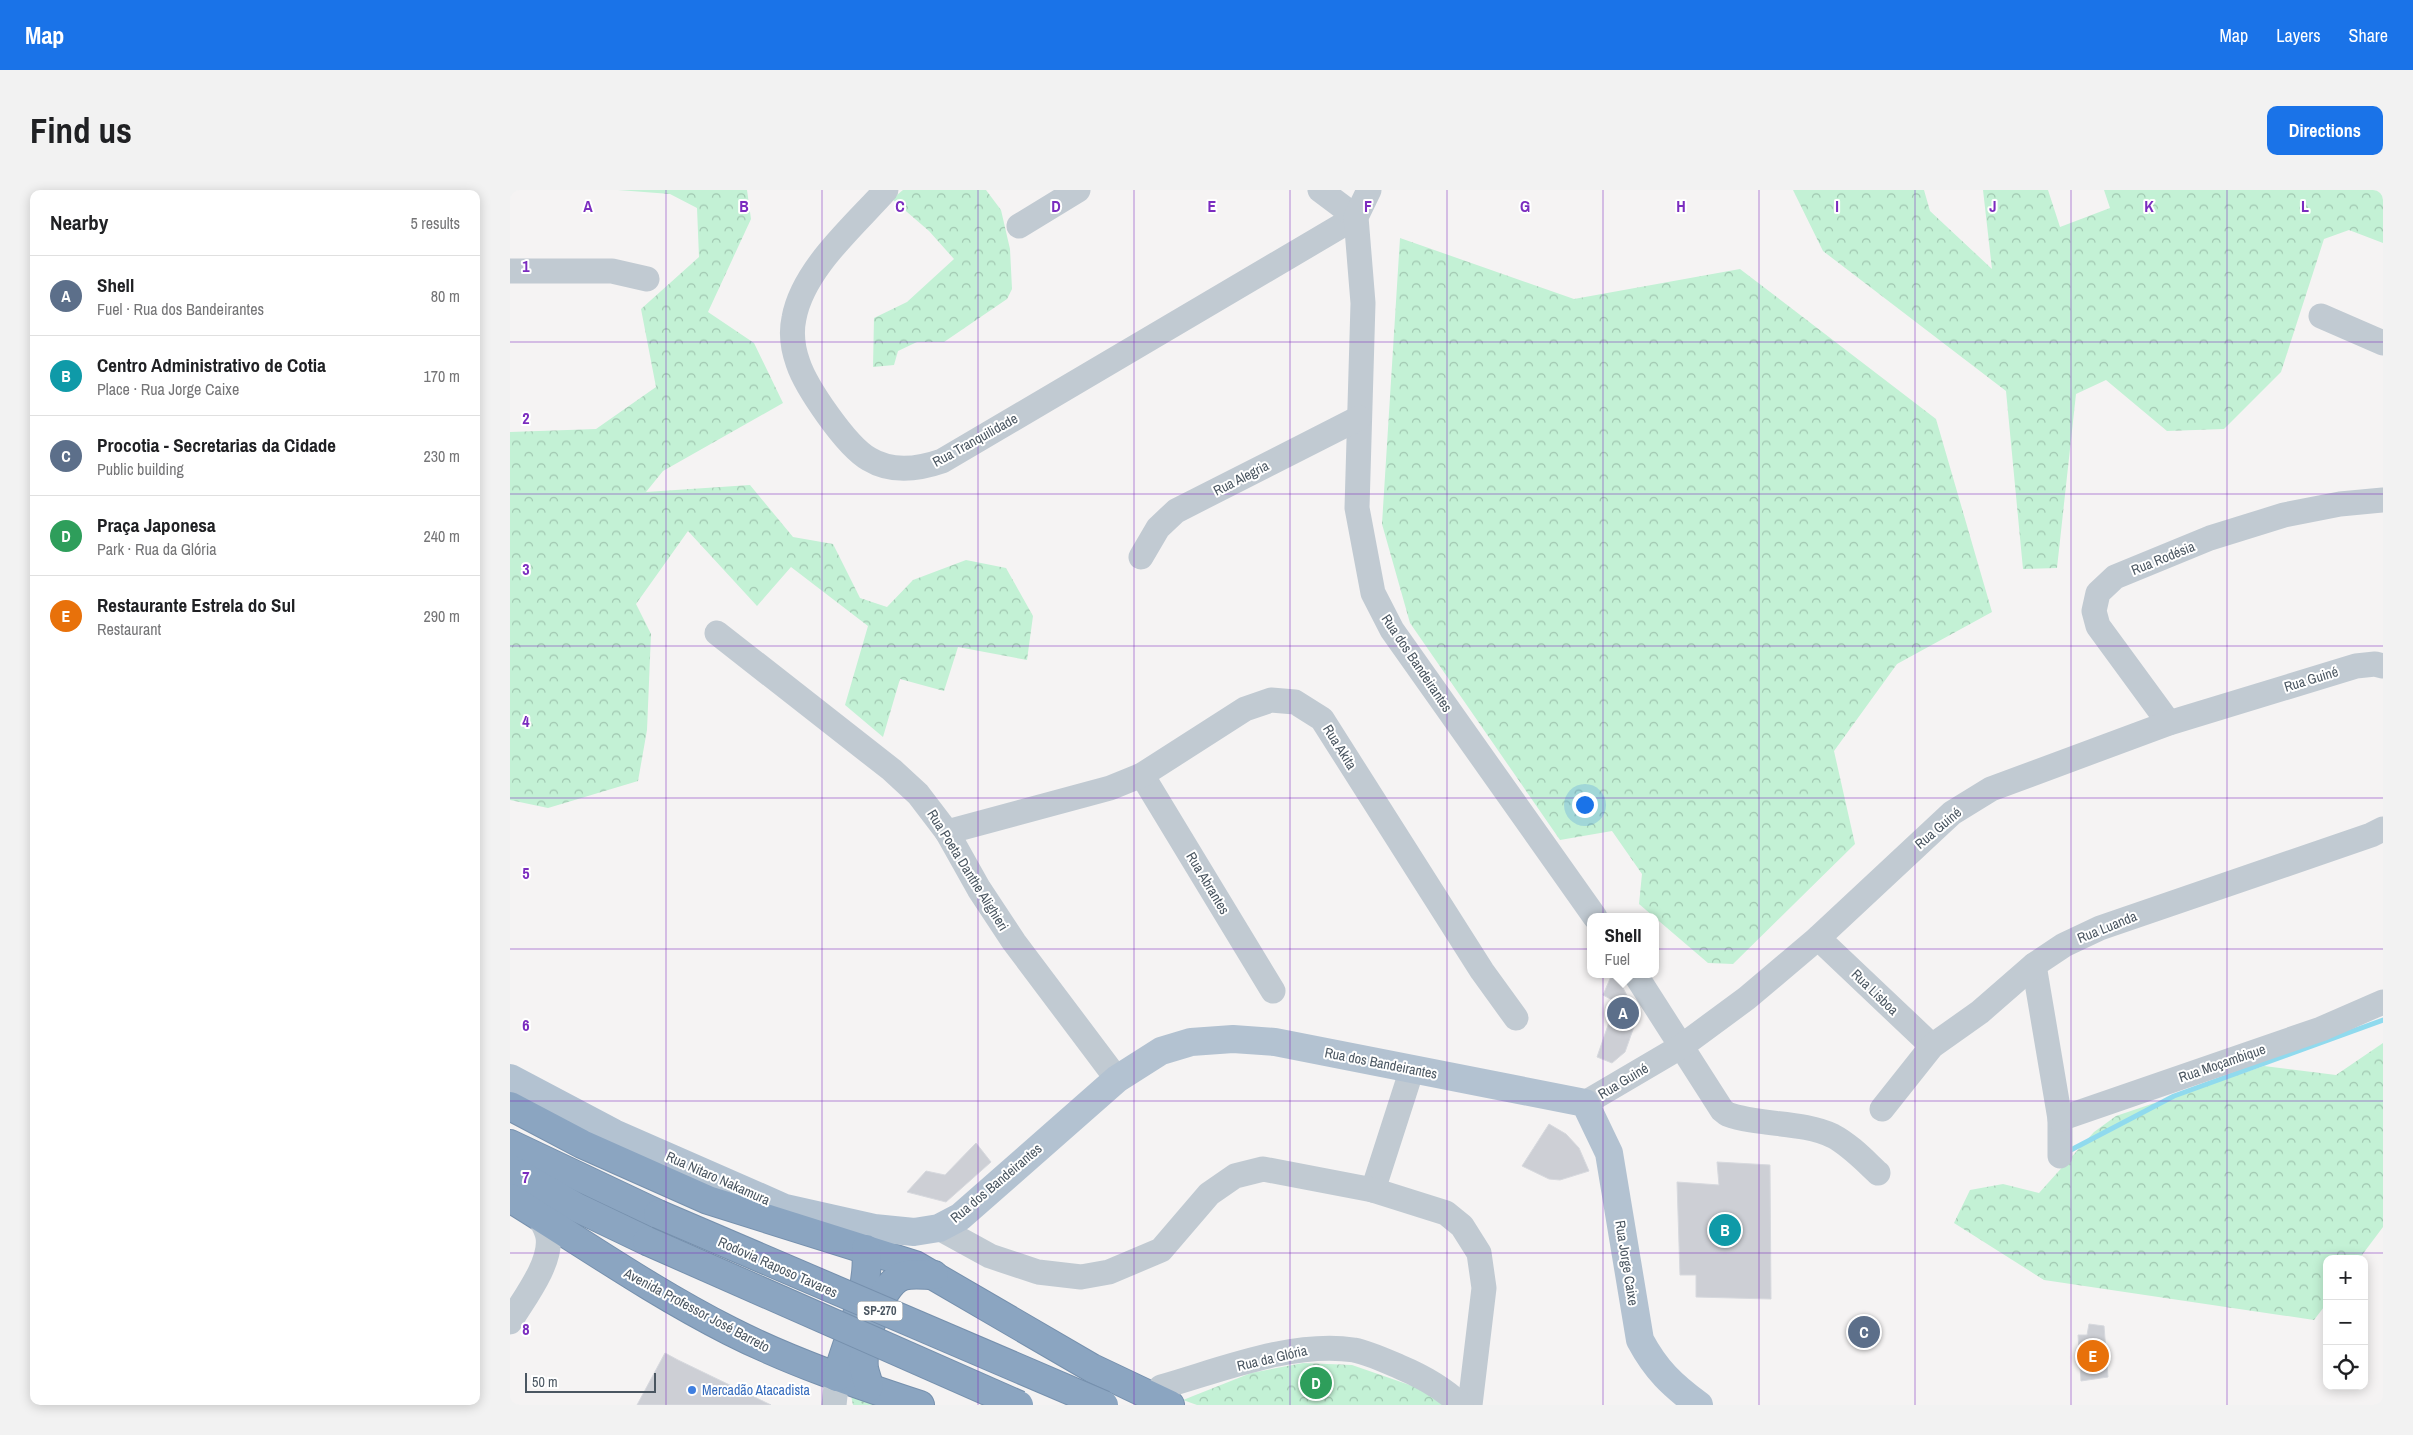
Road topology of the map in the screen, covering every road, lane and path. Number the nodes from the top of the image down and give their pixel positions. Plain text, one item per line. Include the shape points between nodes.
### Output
1 (886, 190) edge
2 (1078, 190) edge
3 (1320, 190) edge
4 (1369, 190) edge
5 (1356, 217) junction
6 (1020, 226) dead end
7 (510, 271) edge
8 (647, 278) dead end
9 (2321, 316) dead end
10 (2383, 343) edge
11 (1359, 418) junction
12 (2383, 500) edge
13 (1141, 557) dead end
14 (717, 633) dead end
15 (2383, 666) edge
16 (2169, 723) junction
17 (1142, 775) junction
18 (2383, 828) edge
19 (947, 832) junction
20 (1592, 913) edge
21 (1818, 938) junction
22 (2034, 965) junction
23 (1638, 978) edge
24 (1273, 991) dead end
25 (2383, 1002) edge
26 (1516, 1018) dead end
27 (1682, 1046) junction
28 (1932, 1046) junction
29 (1412, 1069) junction
30 (510, 1078) edge
31 (1117, 1080) junction
32 (1585, 1104) junction
33 (510, 1106) edge
34 (1882, 1109) dead end
35 (2060, 1119) junction
36 (510, 1144) edge
37 (2060, 1156) dead end
38 (510, 1169) edge
39 (1878, 1174) dead end
40 (1373, 1190) junction
41 (510, 1198) edge
42 (539, 1216) junction
43 (939, 1228) junction
44 (866, 1249) junction
45 (590, 1251) junction
46 (935, 1275) junction
47 (536, 1278) junction
48 (510, 1322) edge
49 (846, 1341) junction
50 (805, 1364) junction
51 (837, 1377) junction
52 (869, 1387) junction
53 (1156, 1394) edge
54 (834, 1405) edge
55 (920, 1405) edge
56 (1020, 1405) edge
57 (1104, 1405) edge
58 (1461, 1405) edge
59 (1470, 1405) edge
60 (1699, 1405) edge

1 - 5 street, Rua Tranquilidade via 826,257 806,285 794,318 793,343 798,363 811,389 850,444 869,460 891,467 918,469 942,461
2 - 6 street
3 - 5 street
4 - 5 street
5 - 11 street, Rua dos Bandeirantes via 1364,303
7 - 8 street via 612,271
9 - 10 street
11 - 13 street, Rua Alegria via 1176,511 1158,528
11 - 20 street, Rua dos Bandeirantes via 1357,508 1373,594 1392,630
12 - 16 street, Rua Rodésia via 2284,515 2210,538 2115,577 2098,593 2094,611 2098,626
14 - 19 street, Rua Poeta Danthe Alighieri via 892,770 918,794
15 - 16 street, Rua Guiné via 2356,666
16 - 21 street, Rua Guiné via 1991,789 1952,813
17 - 19 street, Rua Akita via 1110,788
17 - 24 street, Rua Abrantes
17 - 26 street, Rua Akita via 1245,709 1271,700 1295,702 1322,719 1482,971
18 - 22 street, Rua Luanda via 2371,835 2100,928 2064,945
19 - 31 street, Rua Poeta Danthe Alighieri via 1014,942
21 - 27 street, Rua Guiné via 1747,998
21 - 28 street, Rua Lisboa
22 - 28 street, Rua Luanda via 1980,1012
22 - 35 street
23 - 27 street
25 - 35 street, Rua Moçambique via 2321,1029
27 - 32 street, Rua Guiné
27 - 39 street via 1727,1114 1832,1136
28 - 34 street, Rua Luanda
29 - 31 main road, Rua dos Bandeirantes via 1275,1042 1233,1039 1191,1042 1161,1051
29 - 32 main road, Rua dos Bandeirantes
29 - 40 street
30 - 43 main road, Rua Nitaro Nakamura via 614,1133 785,1208 874,1228 914,1232
31 - 43 main road, Rua dos Bandeirantes via 960,1217
32 - 60 main road, Rua Jorge Caixe via 1609,1153 1640,1340 1652,1362 1668,1380
33 - 44 highway, Rua da Glória via 590,1148 708,1200
35 - 37 street
36 - 57 highway, Rodovia Raposo Tavares / SP-270, bridge via 658,1214
38 - 56 highway, Rodovia Raposo Tavares / SP-270, bridge via 576,1207 647,1241
40 - 43 street via 1263,1170 1235,1176 1209,1194 1161,1250 1109,1272 1081,1276 1038,1272 990,1256
40 - 59 street via 1446,1213 1462,1226 1479,1253 1484,1288
41 - 42 highway, Avenida Professor José Barreto
42 - 45 highway, Avenida Professor José Barreto
42 - 47 street via 548,1235 548,1247
44 - 46 highway, Rua da Glória
44 - 49 highway via 866,1285
45 - 47 street via 571,1250
45 - 50 highway, Avenida Professor José Barreto via 731,1331
46 - 52 highway via 903,1276 885,1291 873,1316 864,1358
46 - 53 highway, Rua da Glória via 1052,1345
47 - 48 street
49 - 50 highway via 831,1354
49 - 51 highway
50 - 51 highway, Avenida Professor José Barreto
51 - 52 highway, Avenida Professor José Barreto
51 - 54 street
52 - 55 highway, Avenida Professor José Barreto
53 - 58 street, Rua da Glória via 1279,1354 1326,1349 1355,1350 1437,1385

